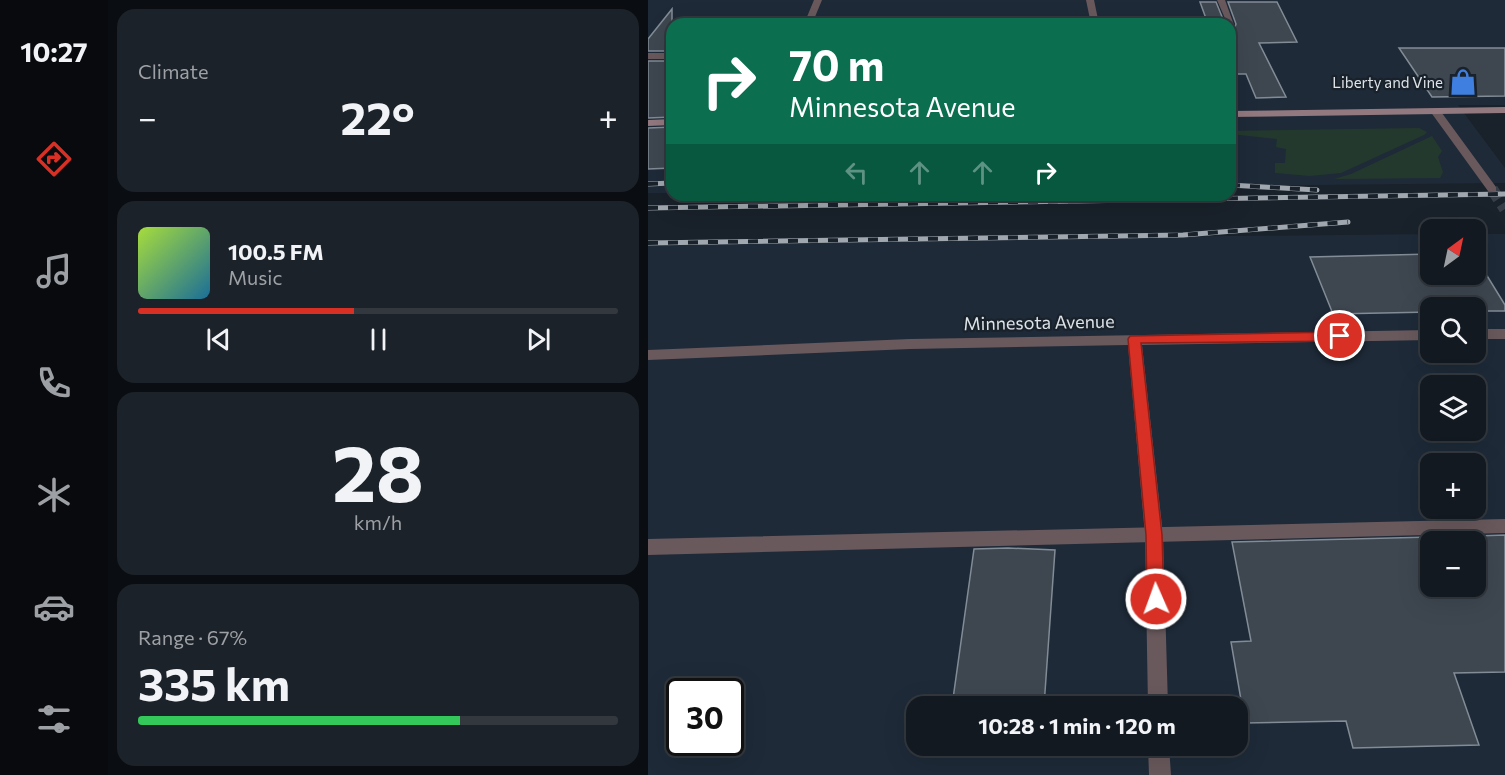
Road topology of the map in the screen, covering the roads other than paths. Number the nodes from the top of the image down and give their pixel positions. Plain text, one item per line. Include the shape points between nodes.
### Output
1 (818, 0) edge
2 (1090, 0) edge
3 (1221, 0) edge
4 (810, 18) edge
5 (1094, 18) edge
6 (1229, 18) edge
7 (648, 56) edge
8 (666, 56) edge
9 (1505, 110) edge
10 (1435, 111) junction
11 (1236, 114) edge
12 (666, 122) edge
13 (648, 123) edge
14 (1492, 189) tunnel mouth
15 (1486, 334) edge
16 (1505, 334) edge
17 (1420, 335) edge
18 (1134, 339) junction
19 (649, 357) edge
20 (1505, 526) edge
21 (1154, 535) junction
22 (648, 547) edge
23 (1158, 696) edge
24 (1160, 756) edge
25 (1160, 775) edge

1 - 4 street
2 - 5 street
3 - 6 street
7 - 8 street
9 - 10 main road
10 - 11 main road
10 - 14 street
12 - 13 main road
15 - 16 street
17 - 18 street, Minnesota Avenue
18 - 19 street, Minnesota Avenue via 910,344
18 - 21 street
20 - 21 street
21 - 22 street
21 - 23 street
24 - 25 street

